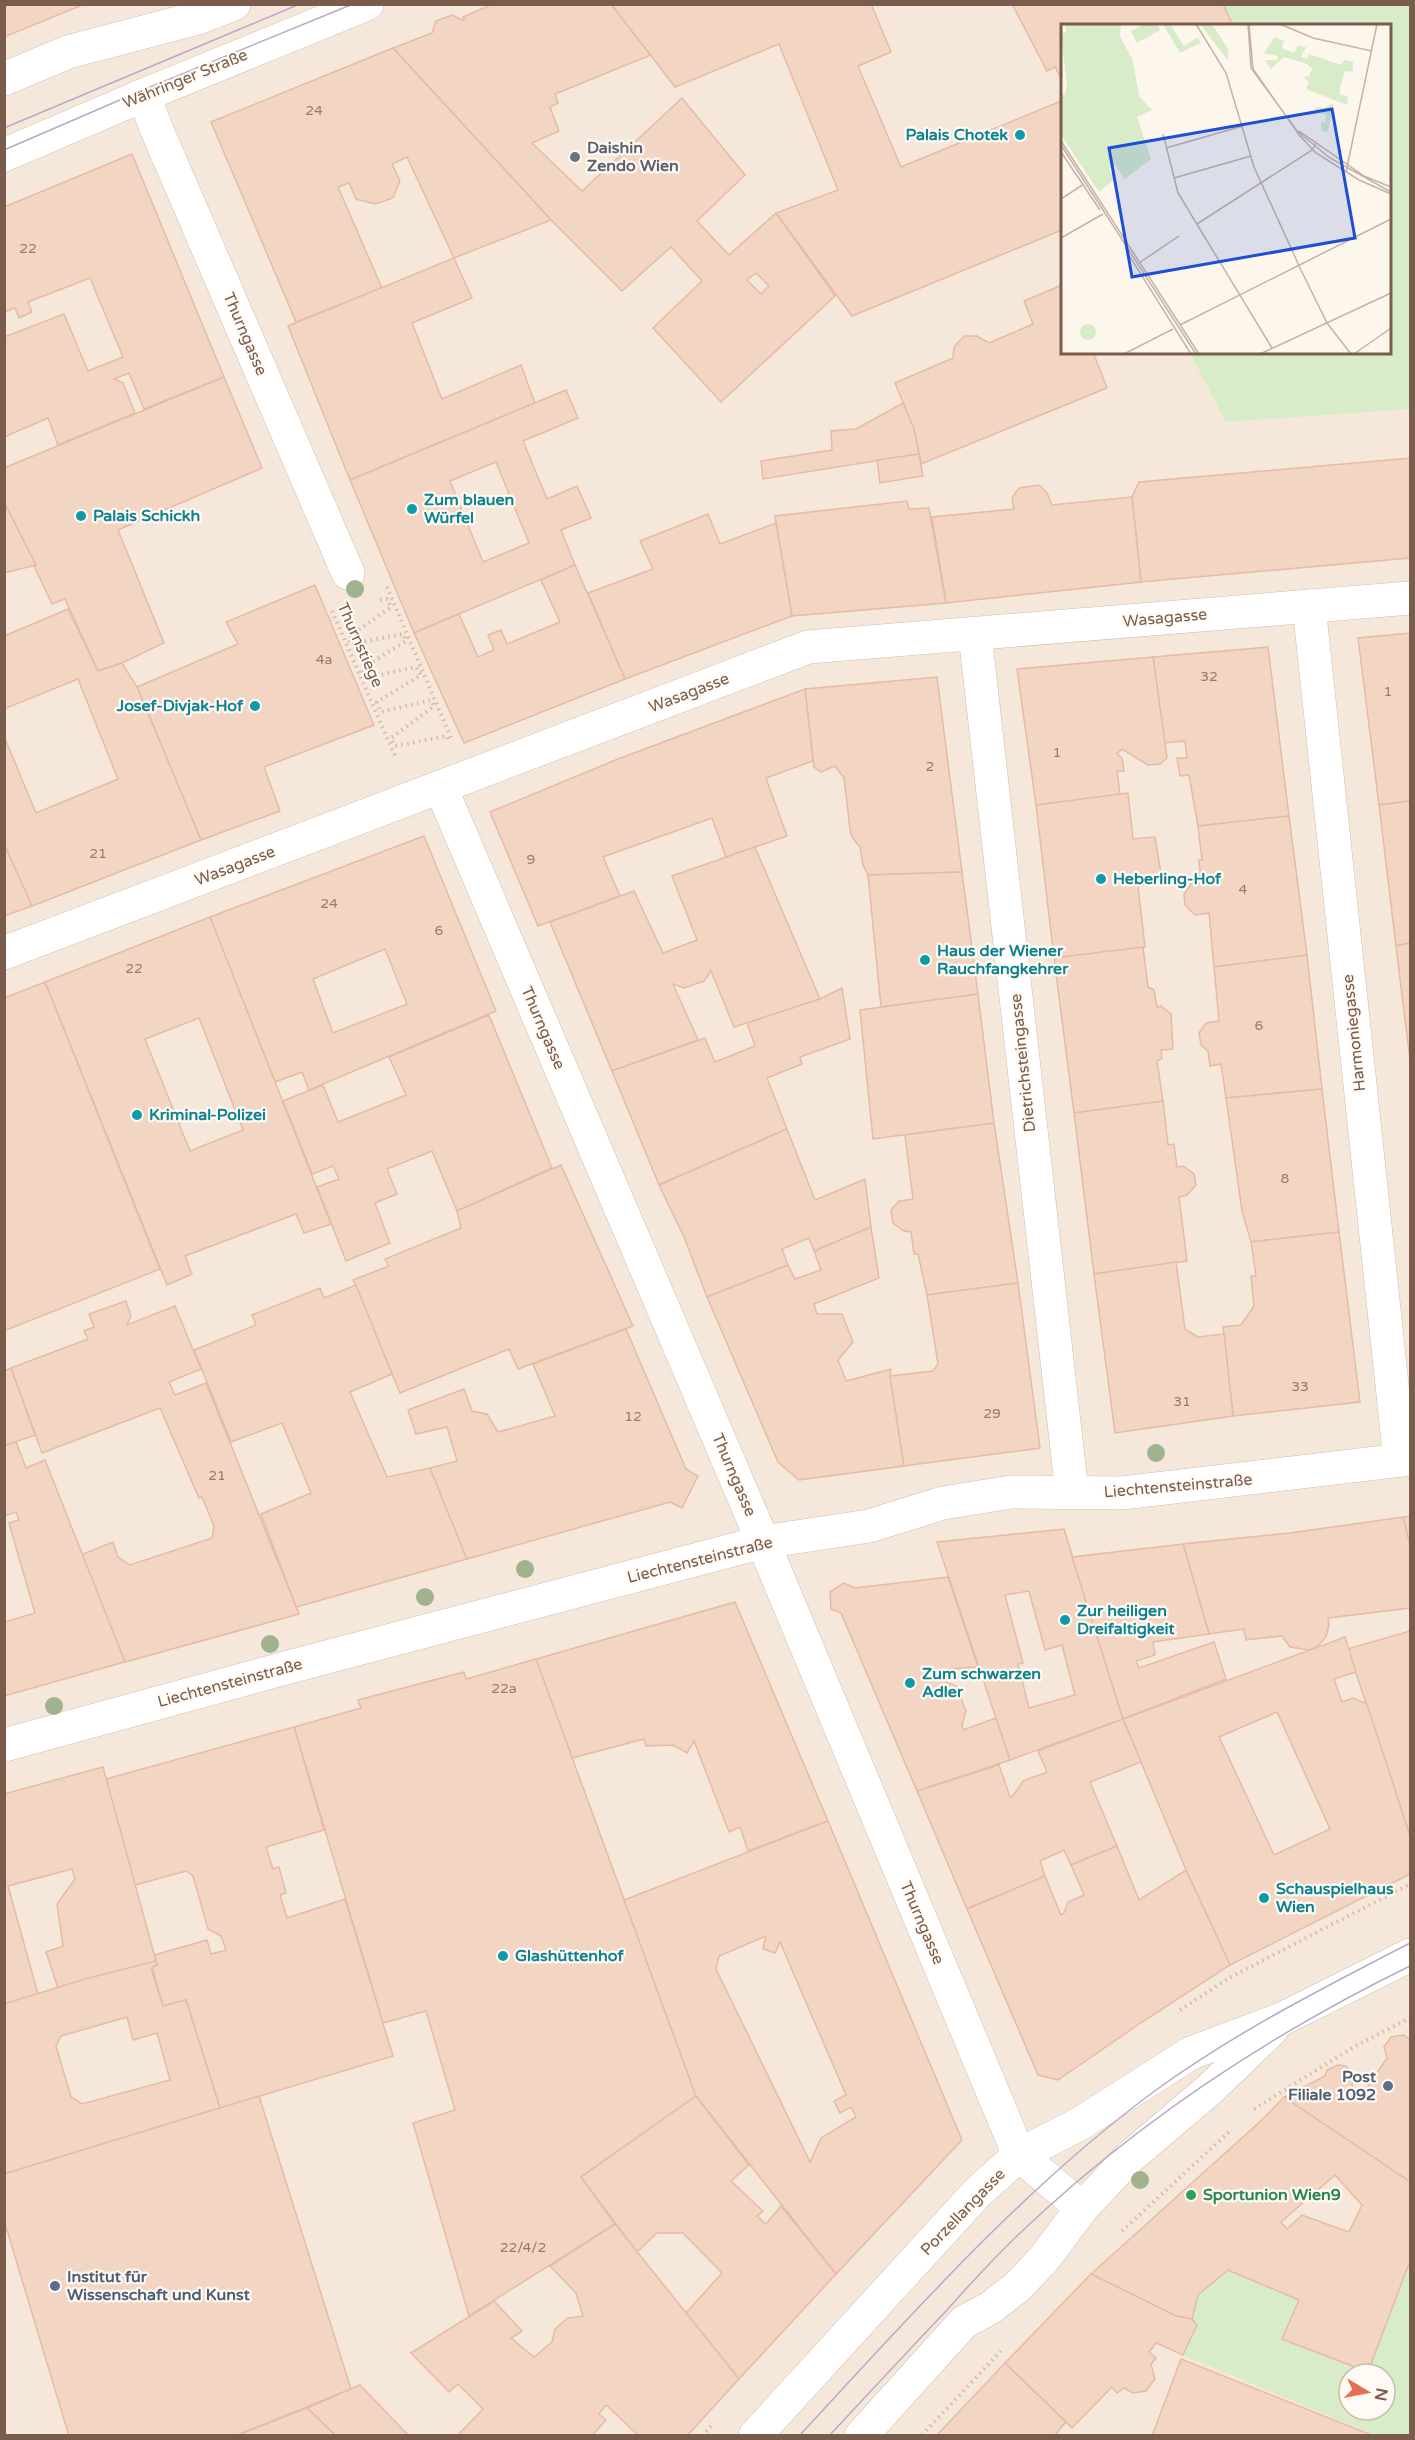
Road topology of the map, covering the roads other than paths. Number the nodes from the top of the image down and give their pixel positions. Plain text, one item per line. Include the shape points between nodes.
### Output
1 (234, 4) edge
2 (367, 4) edge
3 (4, 79) edge
4 (144, 95) junction
5 (4, 155) edge
6 (348, 573) dead end
7 (1410, 598) edge
8 (1309, 606) junction
9 (975, 634) junction
10 (441, 788) junction
11 (4, 953) edge
12 (1405, 1460) edge
13 (1072, 1493) junction
14 (763, 1542) junction
15 (4, 1745) edge
16 (1410, 1955) edge
17 (1282, 2019) junction
18 (1019, 2155) junction
19 (1082, 2208) junction
20 (754, 2436) edge
21 (861, 2436) edge

1 - 3 street via 201,17 68,52
2 - 4 street, Währinger Straße
4 - 5 street, Währinger Straße
4 - 6 street, Thurngasse
7 - 8 street, Wasagasse
8 - 9 street, Wasagasse
8 - 12 street, Harmoniegasse
9 - 10 street, Wasagasse via 808,647
9 - 13 street, Dietrichsteingasse
10 - 11 street, Wasagasse
10 - 14 street, Thurngasse
12 - 13 street, Liechtensteinstraße via 1122,1493
13 - 14 street, Liechtensteinstraße via 1011,1492 969,1498 869,1526
14 - 15 street, Liechtensteinstraße
14 - 18 street, Thurngasse
16 - 17 street, Porzellangasse
17 - 18 street, Porzellangasse via 1191,2053 1081,2123
17 - 19 street, Porzellangasse via 1210,2089 1130,2157
18 - 19 street, Thurngasse
18 - 20 street, Porzellangasse via 977,2193
19 - 21 street, Porzellangasse via 1043,2260 1016,2288 964,2322

